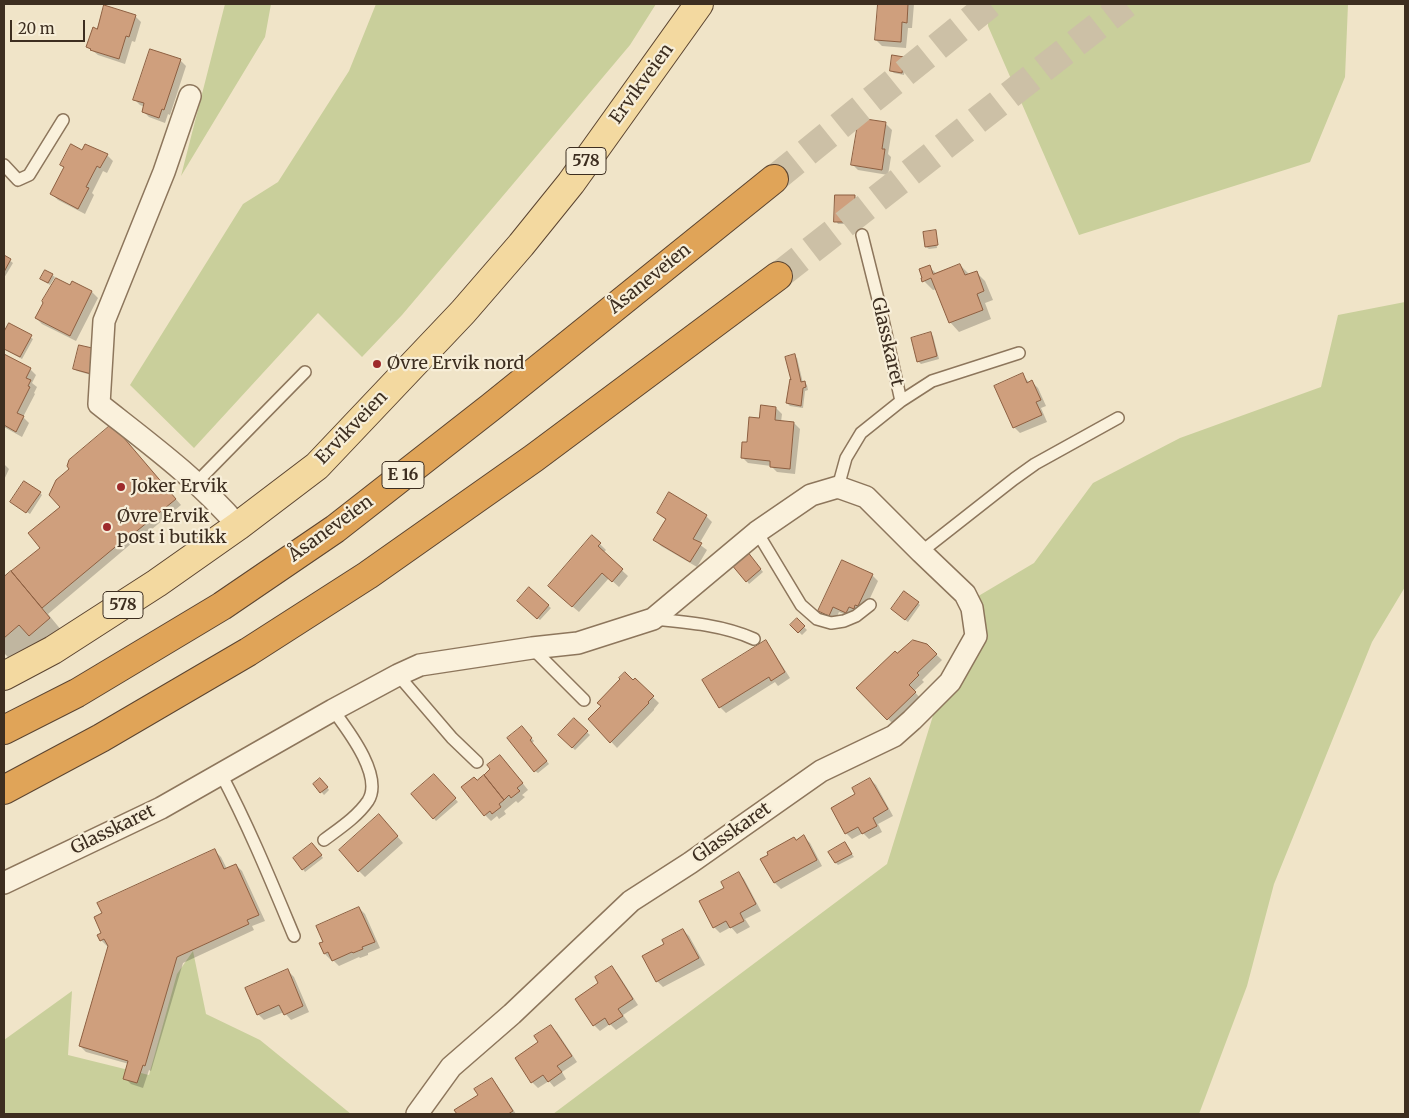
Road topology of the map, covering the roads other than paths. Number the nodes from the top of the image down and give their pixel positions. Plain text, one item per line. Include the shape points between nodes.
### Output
1 (699, 4) edge
2 (190, 96) dead end
3 (63, 120) dead end
4 (4, 165) edge
5 (774, 179) tunnel mouth
6 (862, 235) dead end
7 (778, 276) tunnel mouth
8 (1019, 353) dead end
9 (305, 372) dead end
10 (901, 401) junction
11 (1118, 418) dead end
12 (196, 483) junction
13 (838, 487) junction
14 (230, 517) junction
15 (757, 532) junction
16 (921, 552) junction
17 (870, 605) dead end
18 (653, 619) junction
19 (754, 639) dead end
20 (532, 648) junction
21 (398, 675) junction
22 (4, 676) edge
23 (584, 700) dead end
24 (333, 710) junction
25 (4, 730) edge
26 (477, 762) dead end
27 (221, 774) junction
28 (4, 790) edge
29 (324, 840) dead end
30 (4, 883) edge
31 (294, 936) dead end
32 (417, 1114) edge

1 - 14 main road, Ervikveien / 578 via 570,183 463,312 316,466
2 - 12 street via 164,172 104,321 99,404
3 - 4 lane via 29,175 18,180
5 - 25 highway, Åsaneveien / E 16 via 335,529 222,606 77,693
6 - 10 lane, Glasskaret
7 - 28 highway via 534,458 368,575 248,652
8 - 10 lane via 932,381
9 - 12 lane
10 - 13 lane, Glasskaret via 861,434 846,458
11 - 16 lane via 1028,469
12 - 14 street
13 - 15 street, Glasskaret via 811,495
13 - 16 street, Glasskaret via 866,497
14 - 22 main road, Ervikveien / 578 via 157,583 53,650
15 - 17 lane via 801,605 817,619 831,623 844,621
15 - 18 street, Glasskaret
16 - 32 street, Glasskaret via 965,594 972,608 976,636 950,682 894,736 822,771 631,901 451,1067
18 - 19 lane, Glasskaret via 689,622
18 - 20 street, Glasskaret via 578,642
20 - 21 street, Glasskaret via 420,665
20 - 23 lane
21 - 24 street, Glasskaret
21 - 26 lane
24 - 27 street, Glasskaret
24 - 29 lane via 367,762 372,791 354,816
27 - 30 street, Glasskaret via 161,808
27 - 31 lane

